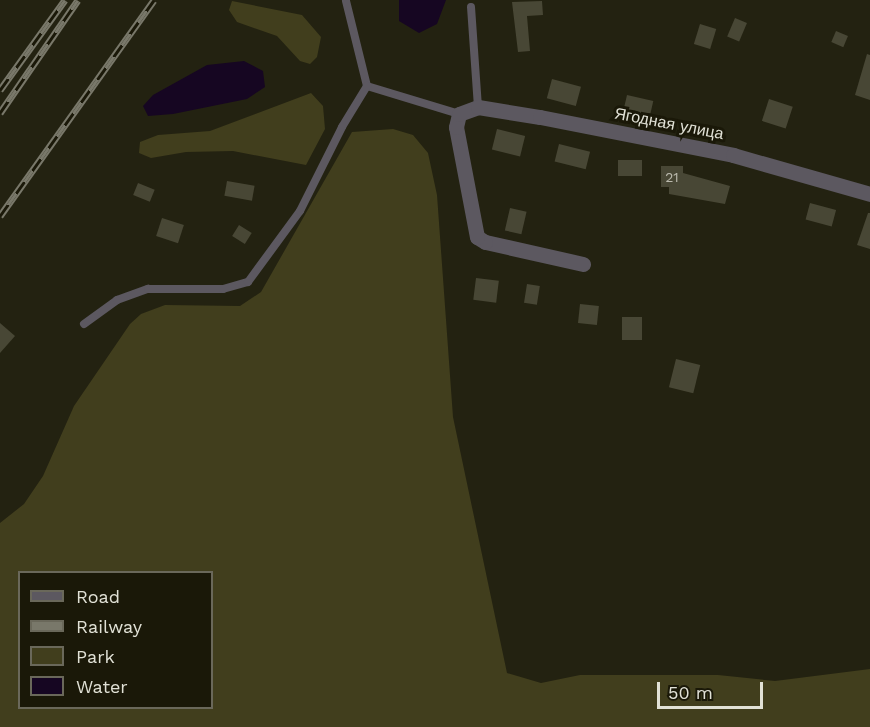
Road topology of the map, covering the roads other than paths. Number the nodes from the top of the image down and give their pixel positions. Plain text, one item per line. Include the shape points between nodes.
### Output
1 (346, 2) dead end
2 (471, 7) dead end
3 (367, 86) junction
4 (478, 107) junction
5 (459, 114) junction
6 (870, 194) edge
7 (584, 264) dead end
8 (84, 324) dead end

1 - 3 lane
2 - 4 lane
3 - 5 lane
3 - 8 lane via 300,211 248,282 223,289 148,289 117,300
4 - 5 street
4 - 6 street, Ягодная улица via 733,155
5 - 7 street via 456,127 477,237

